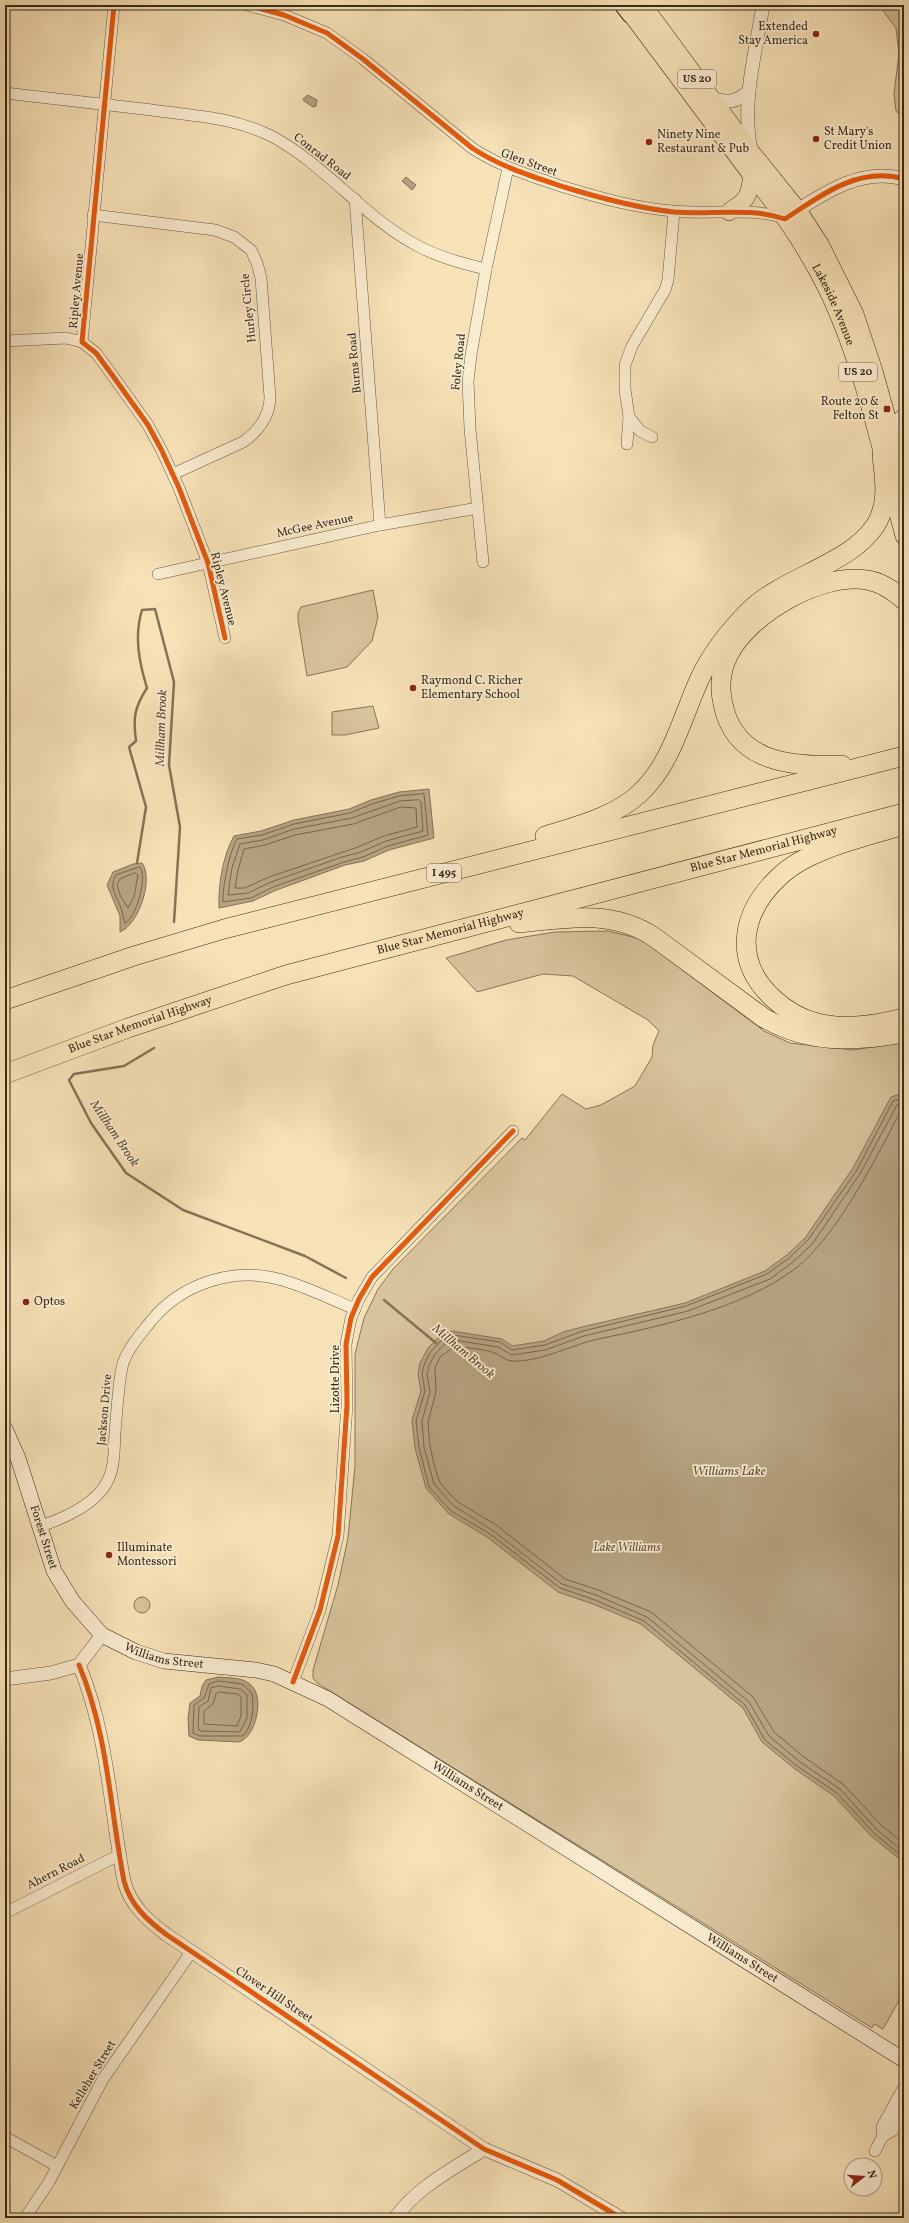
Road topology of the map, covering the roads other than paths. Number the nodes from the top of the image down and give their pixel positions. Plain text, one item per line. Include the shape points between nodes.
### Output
1 (114, 5) edge
2 (247, 5) edge
3 (763, 5) edge
4 (633, 8) edge
5 (749, 91) junction
6 (5, 93) edge
7 (711, 98) junction
8 (105, 104) junction
9 (752, 153) junction
10 (508, 168) junction
11 (750, 173) junction
12 (904, 180) edge
13 (355, 199) junction
14 (674, 212) junction
15 (729, 212) junction
16 (791, 214) junction
17 (94, 215) junction
18 (486, 269) junction
19 (5, 341) edge
20 (82, 342) junction
21 (904, 414) edge
22 (629, 417) junction
23 (892, 436) junction
24 (652, 438) dead end
25 (627, 444) dead end
26 (895, 460) edge
27 (172, 474) junction
28 (904, 478) edge
29 (478, 508) junction
30 (380, 525) junction
31 (904, 536) edge
32 (483, 562) dead end
33 (208, 563) junction
34 (158, 574) dead end
35 (904, 600) edge
36 (225, 638) dead end
37 (896, 758) edge
38 (904, 813) edge
39 (904, 825) edge
40 (375, 891) junction
41 (443, 933) junction
42 (5, 1000) edge
43 (904, 1018) edge
44 (904, 1033) edge
45 (5, 1074) edge
46 (513, 1131) dead end
47 (355, 1309) junction
48 (5, 1429) edge
49 (40, 1526) junction
50 (102, 1635) junction
51 (80, 1665) junction
52 (5, 1679) edge
53 (293, 1682) junction
54 (119, 1855) junction
55 (5, 1913) edge
56 (192, 1951) junction
57 (904, 2060) edge
58 (904, 2087) edge
59 (904, 2109) edge
60 (883, 2136) junction
61 (5, 2137) edge
62 (484, 2149) junction
63 (875, 2151) dead end
64 (57, 2166) junction
65 (615, 2216) edge
66 (25, 2218) edge
67 (396, 2218) edge

1 - 8 street, Ripley Avenue
2 - 10 street, Glen Street via 284,15 327,33 472,148
3 - 5 street
4 - 7 main road, US 20
4 - 11 main road, US 20
5 - 7 street via 733,102
5 - 9 street via 748,130
6 - 8 street, Conrad Road
7 - 9 main road, US 20
8 - 13 street, Conrad Road via 213,117 252,128 289,147
8 - 17 street, Ripley Avenue
9 - 16 main road, US 20
10 - 14 street, Glen Street via 607,200
10 - 18 street, Foley Road
11 - 15 main road via 751,182 744,200
11 - 16 main road, US 20
12 - 16 street via 888,176 863,177 836,188
13 - 18 street, Conrad Road via 419,247
13 - 30 street, Burns Road
14 - 15 street, Glen Street
14 - 22 street via 665,290 632,346 625,364 624,389
15 - 16 street, Glen Street
16 - 23 main road, Lakeside Avenue / US 20 via 820,244 850,302 874,371
16 - 26 main road, Lakeside Avenue / US 20 via 836,310
17 - 20 street, Ripley Avenue
17 - 27 street, Hurley Circle via 193,226 227,233 251,250 260,270 270,397 266,416 253,435 243,442
18 - 29 street, Foley Road via 468,386
19 - 20 street via 66,338
20 - 27 street, Ripley Avenue via 96,353 148,425
21 - 23 street via 896,423
22 - 24 street via 640,431
22 - 25 street
23 - 26 main road, Lakeside Avenue / US 20
26 - 28 main road, Lakeside Avenue / US 20
26 - 31 main road, Lakeside Avenue / US 20
26 - 40 highway via 882,513 872,531 846,552 765,597 727,635 706,666 666,758 639,795 594,818
27 - 33 street, Ripley Avenue
29 - 30 street, McGee Avenue
29 - 32 street, Foley Road
30 - 33 street, McGee Avenue
33 - 34 street, McGee Avenue
33 - 36 street, Ripley Avenue
35 - 37 highway via 882,584 868,580 833,582 796,596 768,612 743,634 727,658 721,681 722,701 729,723 738,739 755,752 780,760 822,765
37 - 40 highway, I 495
38 - 41 highway, Blue Star Memorial Highway
39 - 43 highway via 805,859 780,876 759,900 752,915 746,942 750,968 757,981 778,1003 803,1018 822,1024 849,1026
40 - 42 highway, I 495 via 172,944
41 - 44 highway via 565,918 623,921 647,932 780,1028 798,1034 836,1040
41 - 45 highway, Blue Star Memorial Highway via 233,991
46 - 47 street, Lizotte Drive via 372,1277
47 - 49 street, Jackson Drive via 282,1280 255,1275 234,1275 212,1280 176,1298 157,1314 137,1338 123,1364 118,1389 113,1464 108,1480 100,1493 88,1502 55,1522
47 - 53 street, Lizotte Drive via 346,1344 347,1405 338,1536 320,1610
48 - 49 main road, Forest Street via 18,1458
49 - 50 main road, Forest Street via 51,1564 61,1585 83,1616
50 - 51 street
50 - 53 main road, Williams Street via 149,1657 256,1670
51 - 52 street via 51,1674
51 - 54 street, Clover Hill Street via 89,1689 106,1764
53 - 57 main road, Williams Street via 328,1699
54 - 55 street, Ahern Road
54 - 56 street, Clover Hill Street via 126,1890 134,1904 158,1928
56 - 62 street, Clover Hill Street
56 - 64 street, Kelleher Street via 103,2079
58 - 60 street via 882,2127
59 - 60 street via 892,2131
60 - 63 street
61 - 64 street
62 - 65 street, Clover Hill Street via 557,2180
62 - 67 street via 434,2181 405,2204
64 - 66 street, Kelleher Street

